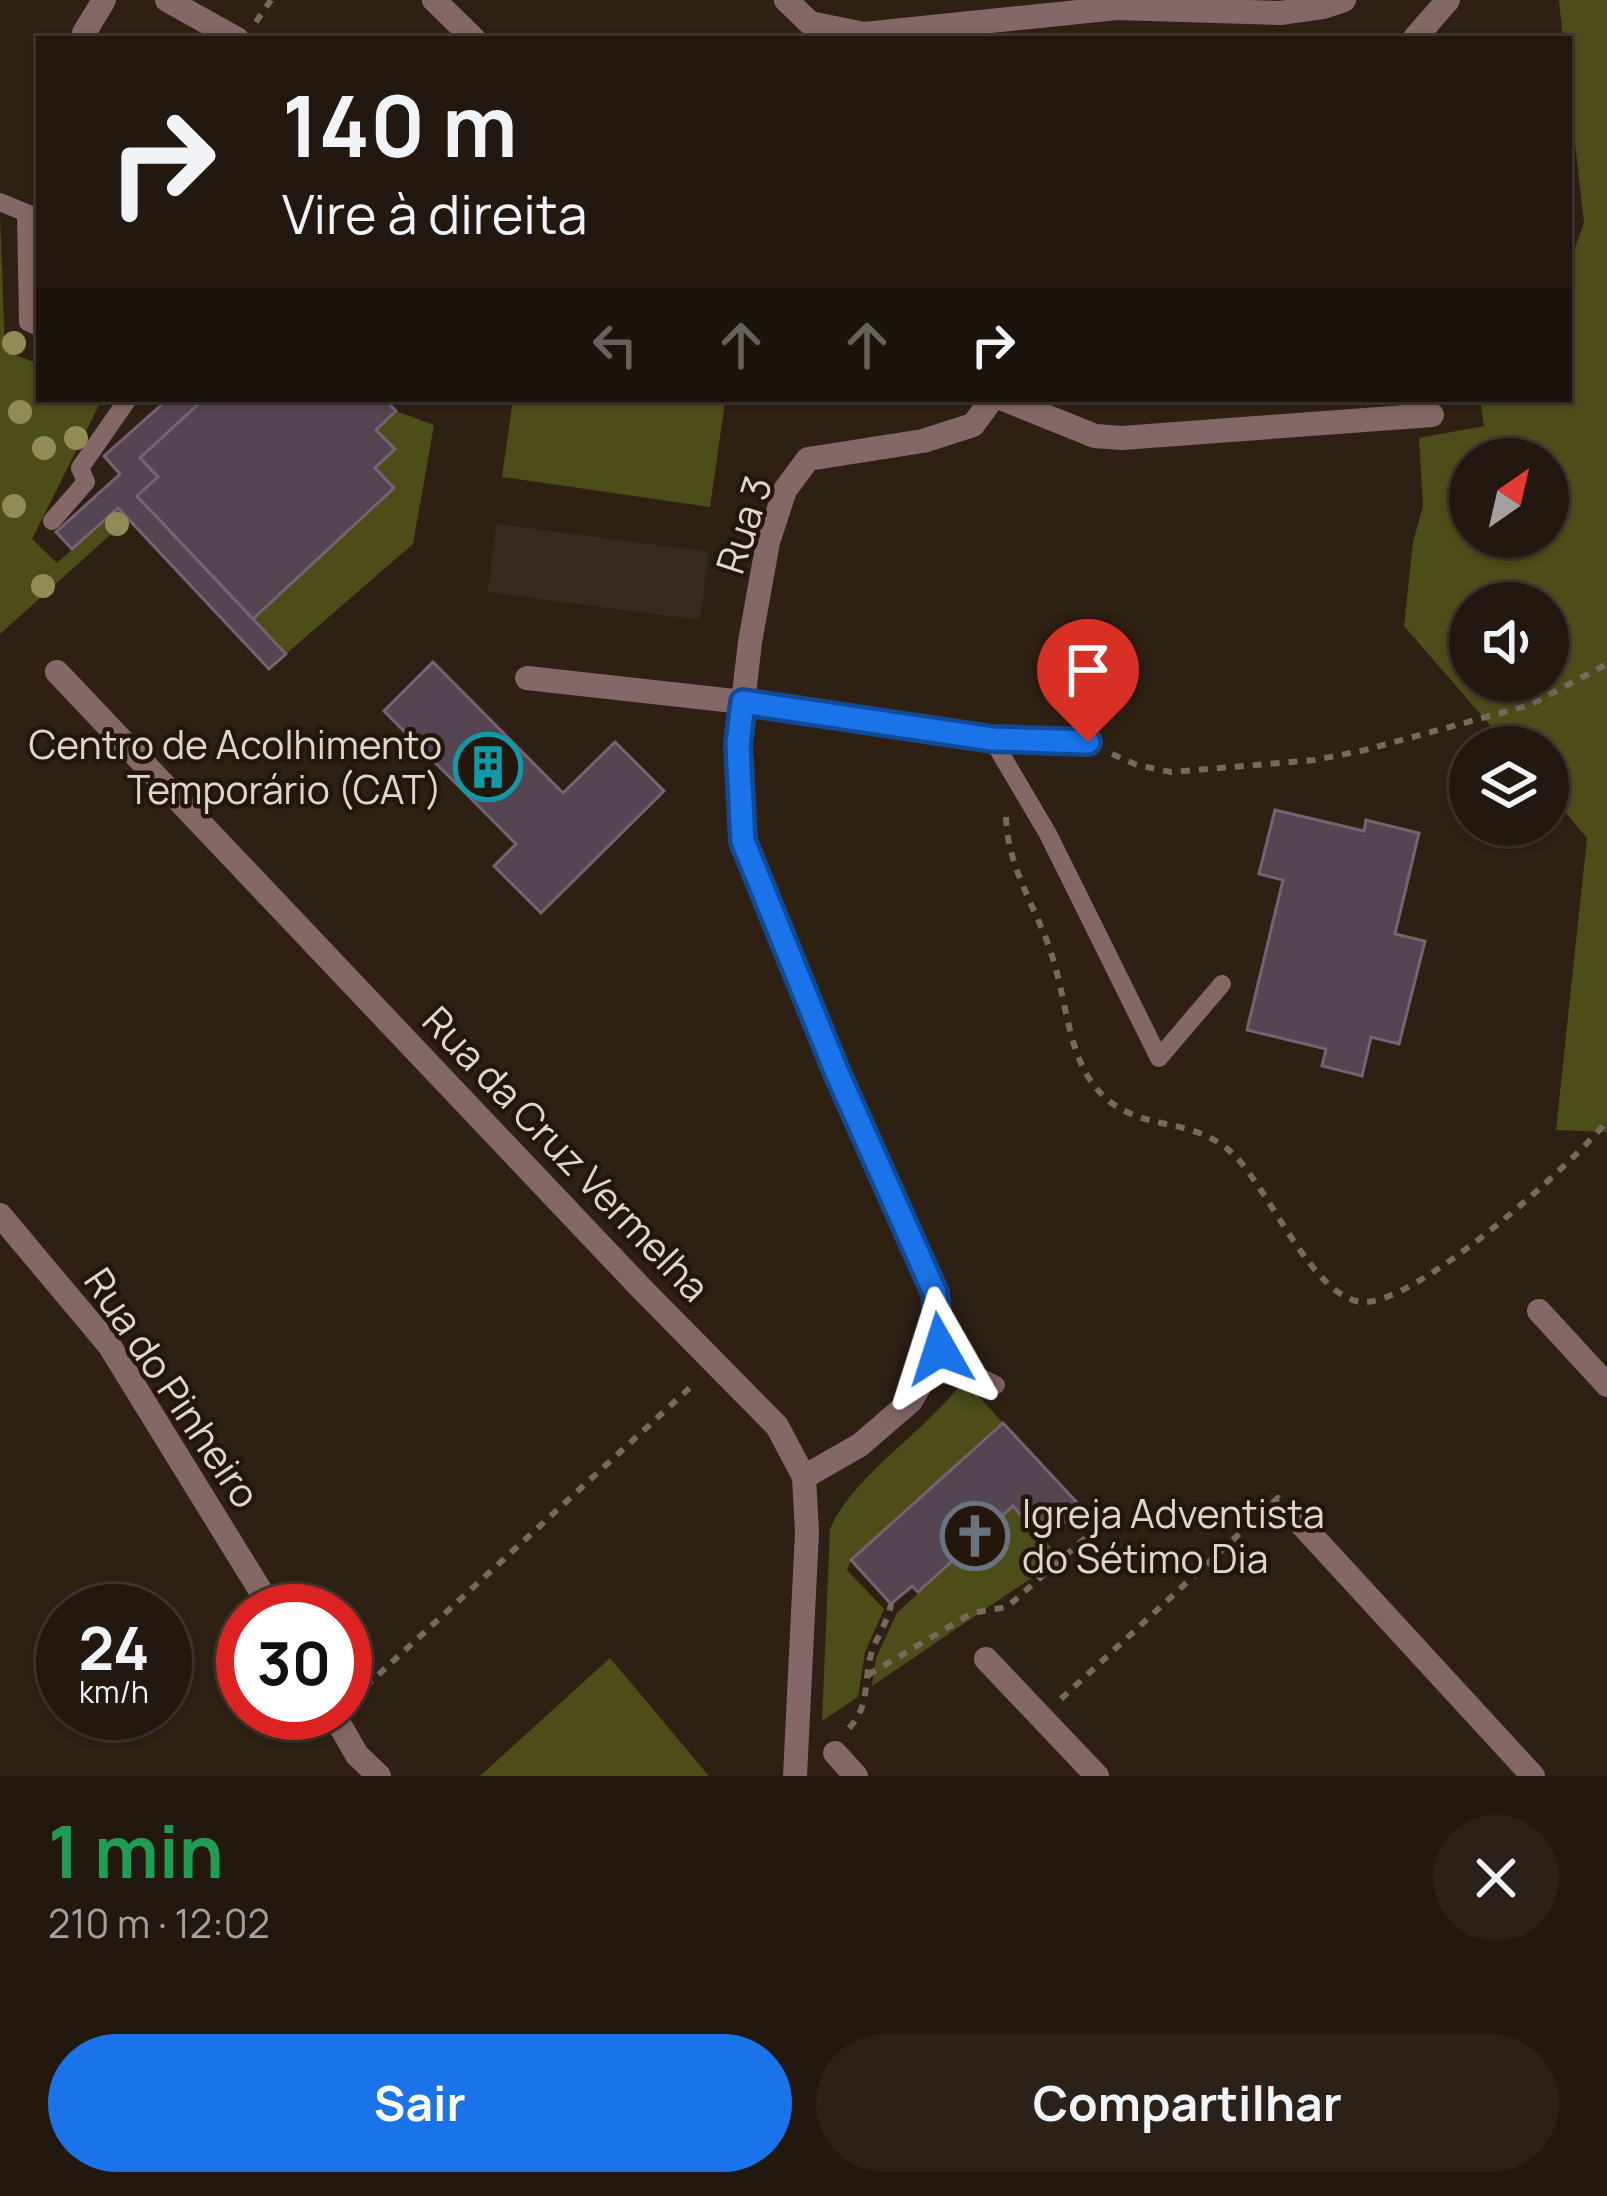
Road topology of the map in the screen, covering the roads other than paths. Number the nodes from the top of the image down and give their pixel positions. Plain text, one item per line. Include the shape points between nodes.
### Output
1 (104, 0) edge
2 (167, 0) edge
3 (434, 0) edge
4 (786, 0) edge
5 (1344, 0) edge
6 (1448, 0) edge
7 (85, 33) dead end
8 (232, 36) edge
9 (471, 36) edge
10 (1417, 36) edge
11 (0, 202) edge
12 (33, 215) edge
13 (36, 326) edge
14 (126, 402) edge
15 (990, 402) edge
16 (1010, 402) edge
17 (1432, 415) dead end
18 (52, 521) dead end
19 (57, 672) dead end
20 (526, 678) dead end
21 (743, 702) junction
22 (992, 739) junction
23 (1088, 742) road end
24 (1222, 984) dead end
25 (0, 1215) edge
26 (1539, 1312) dead end
27 (936, 1355) junction
28 (996, 1385) dead end
29 (1607, 1385) edge
30 (804, 1477) junction
31 (1303, 1526) road end
32 (256, 1584) edge
33 (986, 1659) dead end
34 (837, 1745) road end
35 (358, 1766) edge
36 (379, 1776) edge
37 (795, 1776) edge
38 (856, 1776) edge
39 (1096, 1776) edge
40 (1533, 1776) edge

1 - 7 street
2 - 8 street
3 - 9 street
4 - 5 street via 810,22 864,34 1118,8 1280,13
6 - 10 street
11 - 12 lane
12 - 13 lane via 28,322
14 - 18 lane via 80,468 86,482
15 - 21 street, Rua 3 via 974,425 923,441 808,459 785,490 768,542
16 - 17 street via 1095,436 1122,438
19 - 30 street, Rua da Cruz Vermelha via 777,1426
20 - 21 street
21 - 22 street
21 - 27 street, Rua 3 via 743,841 935,1293
22 - 23 street
22 - 24 lane via 1160,1058
25 - 32 street, Rua do Pinheiro via 109,1345
26 - 29 street
27 - 28 lane
27 - 30 street via 911,1401 860,1445
30 - 37 street, Rua da Cruz Vermelha
31 - 40 street
33 - 39 street
34 - 38 street
35 - 36 street

